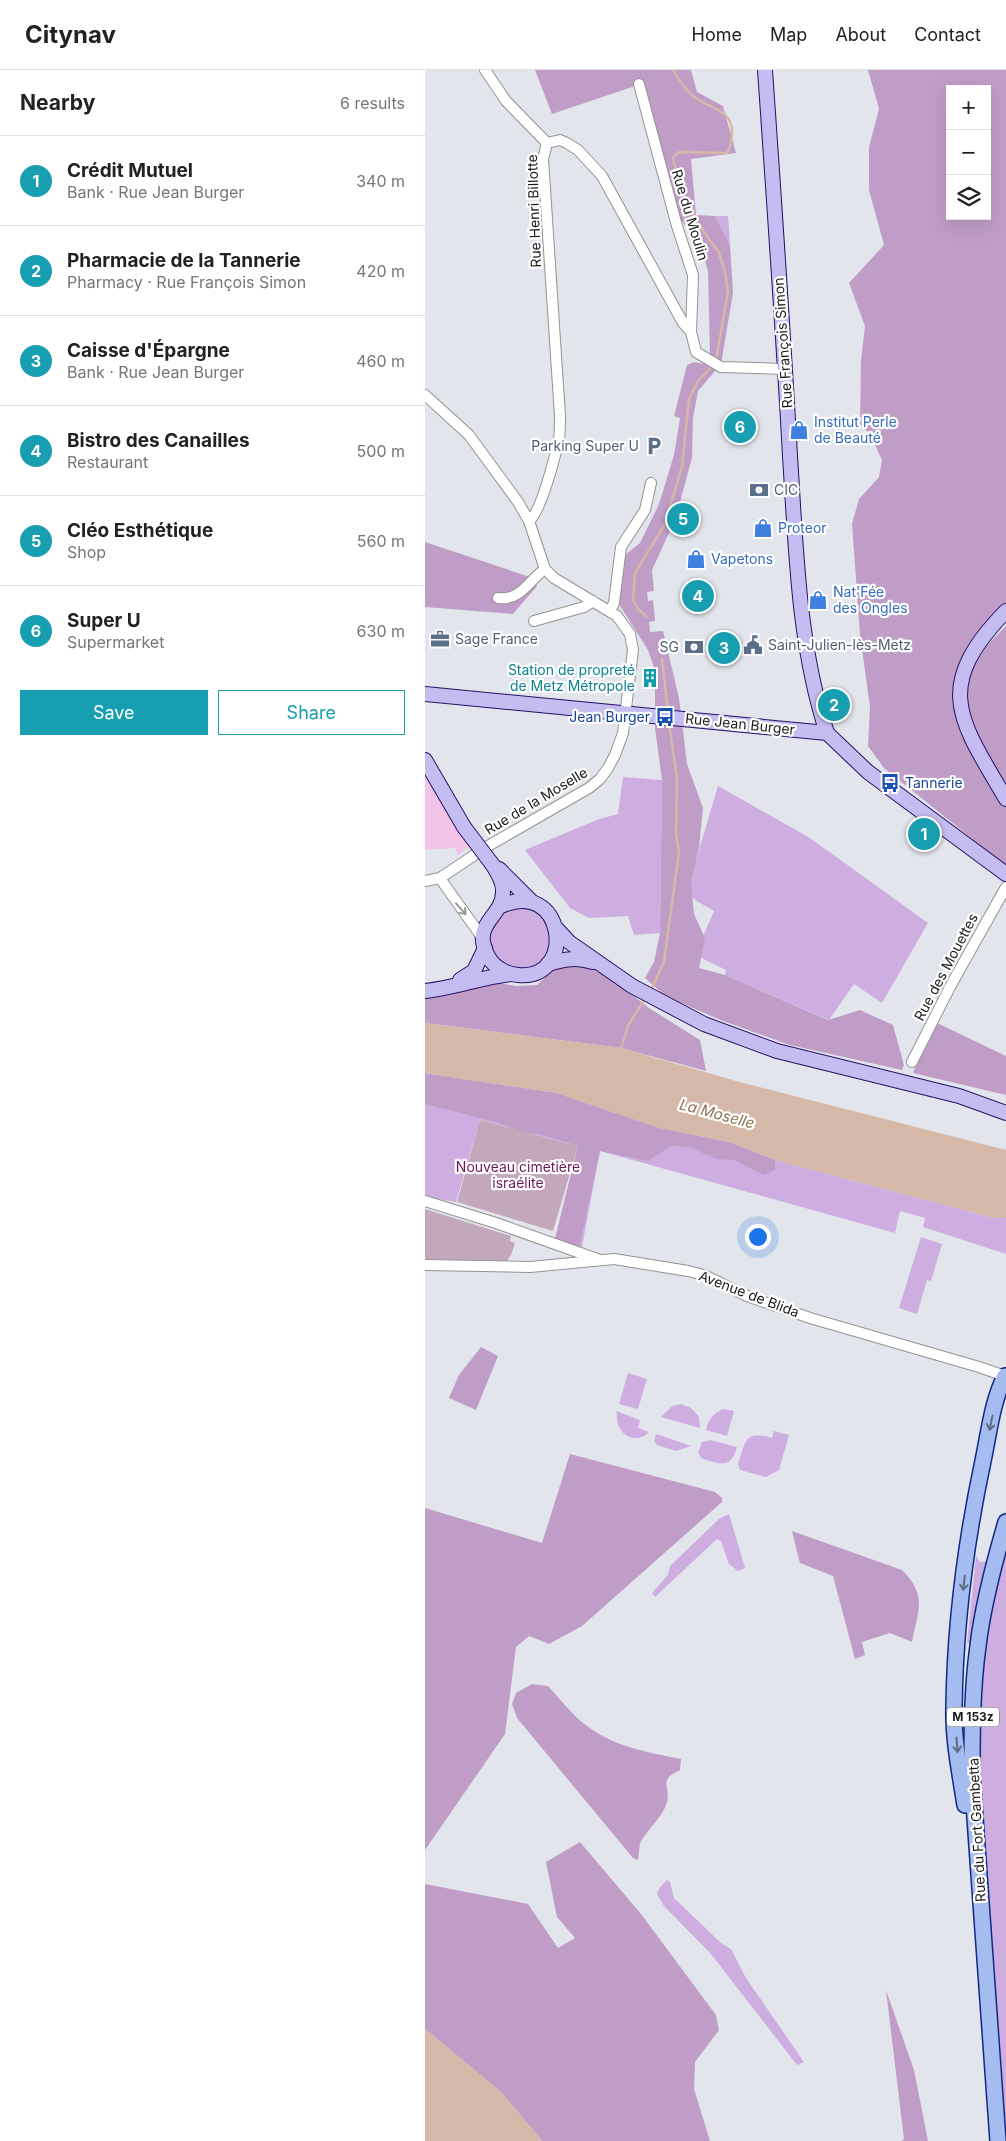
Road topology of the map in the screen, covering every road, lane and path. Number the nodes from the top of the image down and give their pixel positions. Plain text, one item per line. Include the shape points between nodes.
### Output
1 (485, 70) edge
2 (765, 70) edge
3 (639, 84) dead end
4 (547, 144) junction
5 (691, 332) junction
6 (785, 369) junction
7 (425, 395) edge
8 (651, 483) dead end
9 (529, 521) junction
10 (545, 569) junction
11 (498, 598) dead end
12 (593, 601) junction
13 (610, 611) junction
14 (1006, 611) edge
15 (533, 621) dead end
16 (425, 694) edge
17 (627, 714) junction
18 (827, 733) junction
19 (426, 760) edge
20 (1006, 799) edge
21 (492, 864) junction
22 (1006, 874) edge
23 (440, 878) junction
24 (425, 881) edge
25 (1006, 887) edge
26 (532, 902) junction
27 (499, 907) junction
28 (557, 929) junction
29 (484, 944) junction
30 (548, 964) junction
31 (602, 964) junction
32 (511, 974) junction
33 (443, 989) junction
34 (425, 991) edge
35 (912, 1062) dead end
36 (1005, 1110) edge
37 (425, 1201) edge
38 (601, 1260) junction
39 (425, 1265) edge
40 (1006, 1374) edge
41 (1006, 1522) edge
42 (982, 1915) junction
43 (998, 2141) edge

1 - 4 street via 506,101
2 - 6 main road, Rue François Simon
3 - 5 street, Rue du Moulin via 693,274
4 - 5 street, Rue Henri Billotte via 560,140 567,143 583,154 602,176
4 - 9 street, Rue Henri Billotte via 543,159 560,416 556,447 538,507
5 - 6 street, Rue du Moulin via 696,352 721,368
6 - 18 main road, Rue François Simon via 809,668
7 - 9 street via 476,444
8 - 13 street via 645,510 621,547 614,603
9 - 10 street
10 - 11 street via 520,594
10 - 12 street, Rue de la Moselle
12 - 13 street, Rue de la Moselle
12 - 15 street via 584,607
13 - 17 street, Rue de la Moselle via 624,624 633,644
14 - 20 main road via 969,657 960,692 966,726
16 - 17 main road, Rue Jean Burger
17 - 18 main road, Rue Jean Burger
17 - 23 street, Rue de la Moselle via 615,755 595,784 487,846
18 - 22 main road via 868,772
19 - 21 main road, bridge via 464,827
21 - 26 main road
21 - 27 main road via 504,891
23 - 24 street, Rue de la Moselle
23 -> 29 street
25 - 35 street, Rue des Mouettes via 951,984
26 - 27 main road via 509,902
26 - 28 main road via 547,913
27 - 29 main road via 487,921
28 - 30 main road via 555,954
28 - 31 main road via 569,942
29 - 32 main road via 490,960
29 - 33 main road via 479,963 470,975
30 - 31 main road via 569,959
30 - 32 main road via 531,974
31 - 36 main road via 632,986 704,1024 777,1051
32 - 33 main road
33 - 34 main road
37 - 38 street
38 - 39 street, Avenue de Blida via 530,1267
38 - 40 street, Avenue de Blida via 614,1259 704,1275 747,1296 810,1318
40 -> 42 main road via 996,1399 968,1546 954,1708 970,1862
41 - 42 main road, Rue du Fort Gambetta / M 153z via 980,1628 974,1690 972,1776
42 - 43 main road, Rue du Fort Gambetta / M 153z

